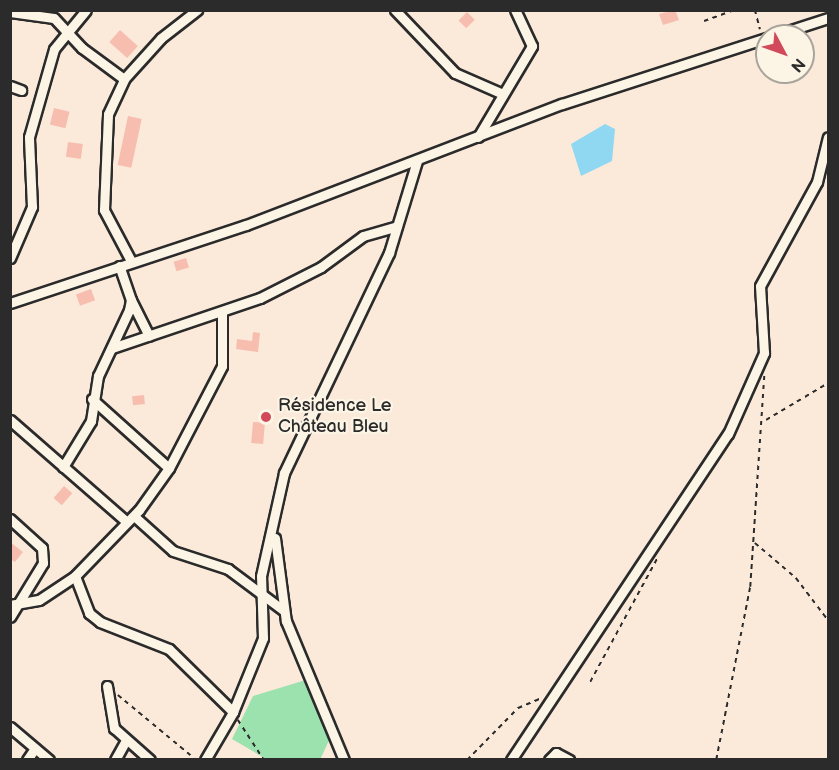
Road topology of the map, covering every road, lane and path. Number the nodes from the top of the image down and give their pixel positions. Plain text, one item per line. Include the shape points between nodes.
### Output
1 (86, 10) edge
2 (197, 10) edge
3 (395, 10) edge
4 (515, 10) edge
5 (734, 10) edge
6 (10, 12) edge
7 (828, 18) edge
8 (704, 21) dead end
9 (806, 24) edge
10 (65, 30) junction
11 (755, 38) edge
12 (124, 79) junction
13 (10, 86) edge
14 (21, 90) dead end
15 (503, 94) junction
16 (478, 137) junction
17 (828, 137) edge
18 (417, 160) junction
19 (397, 226) junction
20 (10, 258) edge
21 (131, 261) junction
22 (119, 266) junction
23 (131, 300) junction
24 (10, 303) edge
25 (222, 313) junction
26 (149, 336) junction
27 (112, 348) junction
28 (764, 353) junction
29 (828, 383) edge
30 (92, 399) junction
31 (10, 420) edge
32 (765, 420) junction
33 (63, 467) junction
34 (169, 468) junction
35 (10, 519) edge
36 (130, 519) junction
37 (275, 531) junction
38 (661, 538) junction
39 (754, 542) junction
40 (75, 576) junction
41 (261, 593) junction
42 (14, 606) edge
43 (283, 610) junction
44 (10, 617) edge
45 (828, 620) edge
46 (590, 682) dead end
47 (107, 686) joint
48 (553, 694) junction
49 (233, 712) junction
50 (10, 727) edge
51 (125, 742) junction
52 (35, 748) junction
53 (341, 758) edge
54 (27, 759) edge
55 (49, 759) edge
56 (115, 759) edge
57 (150, 759) edge
58 (195, 759) edge
59 (205, 759) edge
60 (264, 759) edge
61 (467, 759) edge
62 (511, 759) edge
63 (549, 759) edge
64 (569, 759) edge
65 (716, 759) edge

1 - 10 street
2 - 12 street via 161,38
3 - 15 street via 456,73
4 - 15 street via 532,46
5 - 8 path
6 - 10 street via 45,15
7 - 9 street
10 - 12 street
10 - 20 street via 54,49 29,137 32,207
11 - 16 street
12 - 21 street via 108,114 104,210
13 - 14 street
15 - 16 street
16 - 18 street
17 - 28 street via 817,182 760,286
18 - 19 street
18 - 21 street
19 - 25 street via 363,236 321,267
19 - 37 street via 284,473
21 - 22 street
22 - 23 street
22 - 24 street
23 - 26 street
23 - 27 street
25 - 26 street
25 - 34 street via 222,366
26 - 27 street
27 - 30 street
28 - 32 path
28 - 38 street via 728,434
29 - 32 path
30 - 33 street via 91,422
30 - 34 street
31 - 33 street
32 - 39 path
33 - 36 street
34 - 36 street
35 - 42 street via 42,548 43,563
36 - 40 street
36 - 41 street via 174,551 228,569
37 - 41 street via 261,576
37 - 43 street
38 - 46 path via 645,586
38 - 48 street
39 - 45 path via 796,578
39 - 65 path
40 - 42 street via 39,600
40 - 49 street via 89,613 100,622 169,649
41 - 43 street
41 - 49 street via 263,638
42 - 44 street
43 - 53 street
47 - 51 street via 114,728
47 - 58 path
48 - 61 path via 518,708
48 - 62 street
49 - 59 street
49 - 60 path
50 - 52 street
51 - 56 street
51 - 57 street
52 - 54 street
52 - 55 street
63 - 64 street via 556,753

